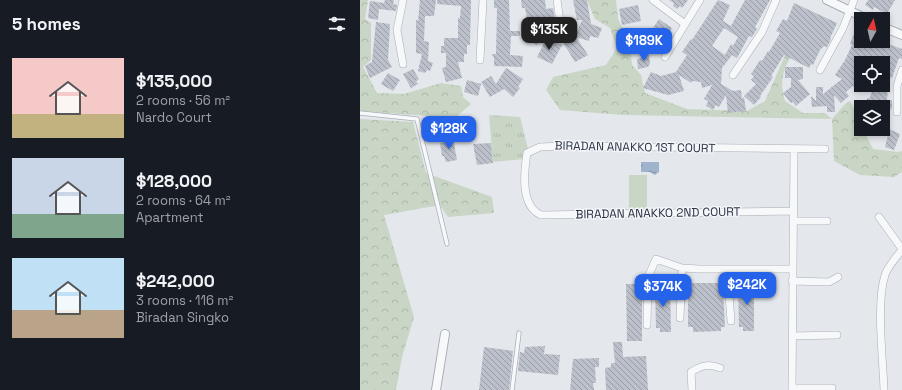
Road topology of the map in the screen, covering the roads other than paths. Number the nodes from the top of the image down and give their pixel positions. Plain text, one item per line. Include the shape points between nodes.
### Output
1 (403, 0) edge
2 (483, 0) edge
3 (557, 0) edge
4 (653, 0) edge
5 (700, 0) edge
6 (776, 0) edge
7 (827, 0) edge
8 (854, 0) edge
9 (849, 10) junction
10 (854, 12) edge
11 (560, 22) dead end
12 (685, 24) junction
13 (890, 30) edge
14 (902, 35) edge
15 (665, 57) dead end
16 (480, 60) dead end
17 (403, 64) dead end
18 (820, 70) dead end
19 (902, 70) edge
20 (733, 75) dead end
21 (897, 112) dead end
22 (360, 113) edge
23 (794, 149) junction
24 (825, 150) dead end
25 (528, 203) joint
26 (793, 211) junction
27 (879, 216) dead end
28 (793, 221) junction
29 (827, 221) dead end
30 (447, 244) dead end
31 (902, 249) edge
32 (682, 268) junction
33 (727, 269) junction
34 (793, 269) junction
35 (838, 277) dead end
36 (792, 282) junction
37 (680, 318) dead end
38 (731, 321) dead end
39 (647, 325) dead end
40 (519, 333) dead end
41 (445, 334) dead end
42 (792, 336) junction
43 (837, 336) dead end
44 (720, 368) dead end
45 (832, 388) dead end
46 (792, 389) edge
47 (436, 390) edge
48 (512, 390) edge
49 (692, 390) edge
50 (884, 390) edge

1 - 17 street via 397,30
2 - 16 street
3 - 11 street
4 - 12 street
5 - 12 street
6 - 20 street via 762,32
7 - 9 street
8 - 9 street
9 - 10 street
9 - 18 street via 843,28
12 - 15 street
13 - 14 street
19 - 21 street via 897,86
22 - 30 lane via 417,119
23 - 24 street
23 - 25 street, BIRADAN ANAKKO 1ST COURT via 540,147 527,153 525,178
23 - 26 street
25 - 26 street, BIRADAN ANAKKO 2ND COURT via 534,212 556,216
26 - 28 street
27 - 31 street
28 - 29 street
28 - 34 street
31 - 50 street via 885,273 882,287
32 - 33 street
32 - 37 street
32 - 39 street via 656,259 648,277
33 - 34 street
33 - 38 street
34 - 36 street
35 - 36 street via 829,282
36 - 42 street
40 - 48 lane
41 - 47 street
42 - 43 street
42 - 46 street
44 - 49 street via 711,364 700,366 691,372
45 - 46 street

